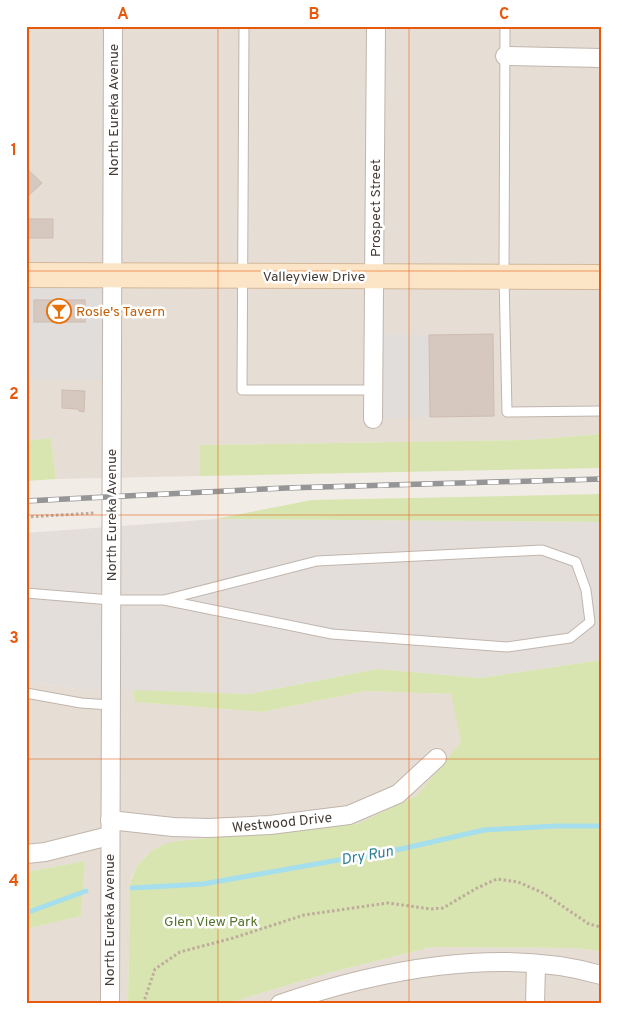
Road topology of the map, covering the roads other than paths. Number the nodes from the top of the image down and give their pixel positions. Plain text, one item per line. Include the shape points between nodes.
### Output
1 (113, 26) edge
2 (244, 26) edge
3 (376, 26) edge
4 (505, 26) edge
5 (505, 56) junction
6 (601, 58) edge
7 (26, 275) edge
8 (112, 276) junction
9 (242, 276) junction
10 (374, 276) junction
11 (504, 277) junction
12 (601, 277) edge
13 (374, 390) junction
14 (601, 411) edge
15 (373, 419) dead end
16 (26, 593) edge
17 (111, 600) junction
18 (164, 600) junction
19 (26, 693) edge
20 (110, 704) junction
21 (437, 758) dead end
22 (109, 828) junction
23 (26, 854) edge
24 (536, 964) junction
25 (601, 975) edge
26 (324, 996) edge
27 (110, 1004) edge
28 (280, 1004) edge
29 (535, 1004) edge

1 - 8 street, North Eureka Avenue
2 - 9 lane
3 - 10 street, Prospect Street
4 - 5 lane
5 - 6 street
5 - 11 lane
7 - 8 street, Valleyview Drive
8 - 9 street, Valleyview Drive
8 - 17 street, North Eureka Avenue
9 - 10 street, Valleyview Drive
9 - 13 lane via 242,390
10 - 11 street, Valleyview Drive
10 - 13 street, Prospect Street
11 - 12 street, Valleyview Drive
11 - 14 lane via 507,412
13 - 15 street, Prospect Street
16 - 17 lane
17 - 18 lane
17 - 20 street, North Eureka Avenue
18 - 18 lane via 317,561 542,550 576,562 586,590 590,622 570,638 506,647 332,634
19 - 20 lane via 81,703
20 - 22 street, North Eureka Avenue
21 - 22 street, Westwood Drive via 398,794 349,815 270,825
22 - 23 street, Westwood Drive via 45,852
22 - 27 street, North Eureka Avenue
24 - 25 street
24 - 26 street via 487,963 422,968
24 - 29 street
26 - 28 street

